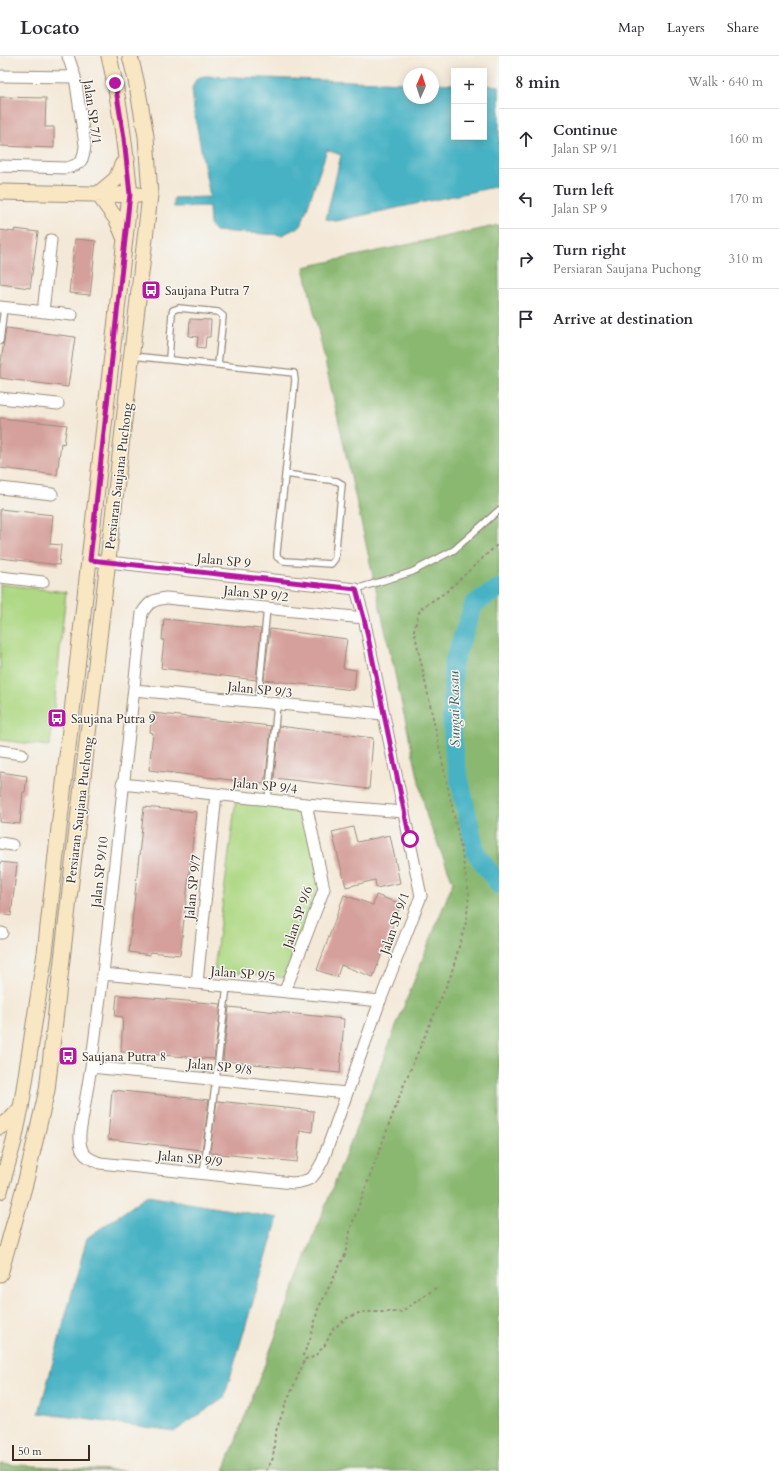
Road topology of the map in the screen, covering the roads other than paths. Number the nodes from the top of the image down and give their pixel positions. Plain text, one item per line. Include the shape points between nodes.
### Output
1 (68, 56) edge
2 (109, 56) edge
3 (130, 56) edge
4 (0, 76) edge
5 (75, 77) junction
6 (126, 159) junction
7 (0, 166) edge
8 (0, 192) edge
9 (98, 194) junction
10 (130, 194) junction
11 (150, 195) junction
12 (51, 240) dead end
13 (125, 240) junction
14 (2, 307) edge
15 (43, 312) junction
16 (72, 315) dead end
17 (0, 341) edge
18 (132, 356) junction
19 (169, 359) junction
20 (218, 364) junction
21 (0, 398) edge
22 (58, 404) dead end
23 (285, 474) junction
24 (0, 488) edge
25 (52, 494) dead end
26 (499, 510) edge
27 (90, 560) junction
28 (108, 562) junction
29 (0, 577) edge
30 (43, 582) dead end
31 (356, 589) junction
32 (147, 604) joint
33 (266, 608) junction
34 (364, 618) junction
35 (134, 690) junction
36 (258, 702) junction
37 (277, 705) junction
38 (383, 714) junction
39 (0, 751) edge
40 (22, 754) dead end
41 (122, 784) junction
42 (216, 794) junction
43 (268, 800) junction
44 (306, 804) junction
45 (404, 812) junction
46 (0, 843) edge
47 (12, 844) dead end
48 (103, 974) junction
49 (197, 982) junction
50 (227, 986) junction
51 (285, 991) junction
52 (380, 1001) junction
53 (91, 1067) junction
54 (216, 1079) junction
55 (346, 1093) junction
56 (21, 1108) junction
57 (0, 1127) edge
58 (7, 1140) edge
59 (36, 1141) junction
60 (79, 1144) joint
61 (11, 1157) edge
62 (203, 1174) junction
63 (26, 1180) junction
64 (306, 1182) joint
65 (0, 1190) edge
66 (0, 1274) edge

1 - 5 street, Jalan SP 7/1
2 - 6 street, Persiaran Saujana Puchong
3 - 11 street, Persiaran Saujana Puchong via 146,136
4 - 5 street
5 - 7 street, Jalan SP 7/1 via 85,145 81,162 66,168
6 - 9 street via 116,179
6 - 10 street, Persiaran Saujana Puchong
8 - 9 street
9 - 10 street
9 - 13 street via 117,220
10 - 11 street
10 - 13 street, Persiaran Saujana Puchong
11 - 18 street, Persiaran Saujana Puchong
12 - 15 street
13 - 27 street, Persiaran Saujana Puchong
14 - 15 street
14 - 17 lane
15 - 16 street
18 - 19 lane
18 - 28 street, Persiaran Saujana Puchong
19 - 20 lane
19 - 20 lane via 172,314 173,310 179,308 218,312 222,316
20 - 23 lane via 294,373
21 - 22 street
23 - 23 lane via 277,557 284,561 331,564 335,559 342,484 337,481
24 - 25 street
26 - 31 lane via 454,550 412,572
27 - 28 street, Jalan SP 9
27 - 56 street, Persiaran Saujana Puchong via 45,953
28 - 31 street, Jalan SP 9
28 - 59 street, Persiaran Saujana Puchong via 47,1090
29 - 30 street
31 - 34 street, Jalan SP 9/1
32 - 33 street, Jalan SP 9/2 via 156,599 166,598
32 - 35 street, Jalan SP 9/10 via 141,618
33 - 34 street, Jalan SP 9/2
33 - 36 lane
34 - 38 street, Jalan SP 9/1
35 - 36 street, Jalan SP 9/3
35 - 41 street, Jalan SP 9/10
36 - 37 street, Jalan SP 9/3
37 - 38 street, Jalan SP 9/3
37 - 43 lane
38 - 45 street, Jalan SP 9/1
39 - 40 street
41 - 42 street, Jalan SP 9/4
41 - 48 street, Jalan SP 9/10
42 - 43 street, Jalan SP 9/4
42 - 49 street, Jalan SP 9/7
43 - 44 street, Jalan SP 9/4
44 - 45 street, Jalan SP 9/4
44 - 51 street, Jalan SP 9/6 via 324,889
45 - 52 street, Jalan SP 9/1 via 421,896
46 - 47 street
48 - 49 street, Jalan SP 9/5
48 - 53 street, Jalan SP 9/10
49 - 50 street, Jalan SP 9/5
50 - 51 street, Jalan SP 9/5
50 - 54 lane
51 - 52 street, Jalan SP 9/5
52 - 55 street, Jalan SP 9/1
53 - 54 street, Jalan SP 9/8
53 - 60 street, Jalan SP 9/10
54 - 55 street, Jalan SP 9/8
54 - 62 lane
55 - 64 street, Jalan SP 9/1 via 323,1160 315,1176
56 - 57 street
56 - 58 street, Persiaran Saujana Puchong
58 - 61 street, Persiaran Saujana Puchong
59 - 61 street
59 - 63 street, Persiaran Saujana Puchong
60 - 62 street, Jalan SP 9/9 via 83,1154 100,1163
61 - 63 street via 26,1167
61 - 65 street, Persiaran Saujana Puchong
62 - 64 street, Jalan SP 9/9 via 293,1183
63 - 66 street, Persiaran Saujana Puchong

